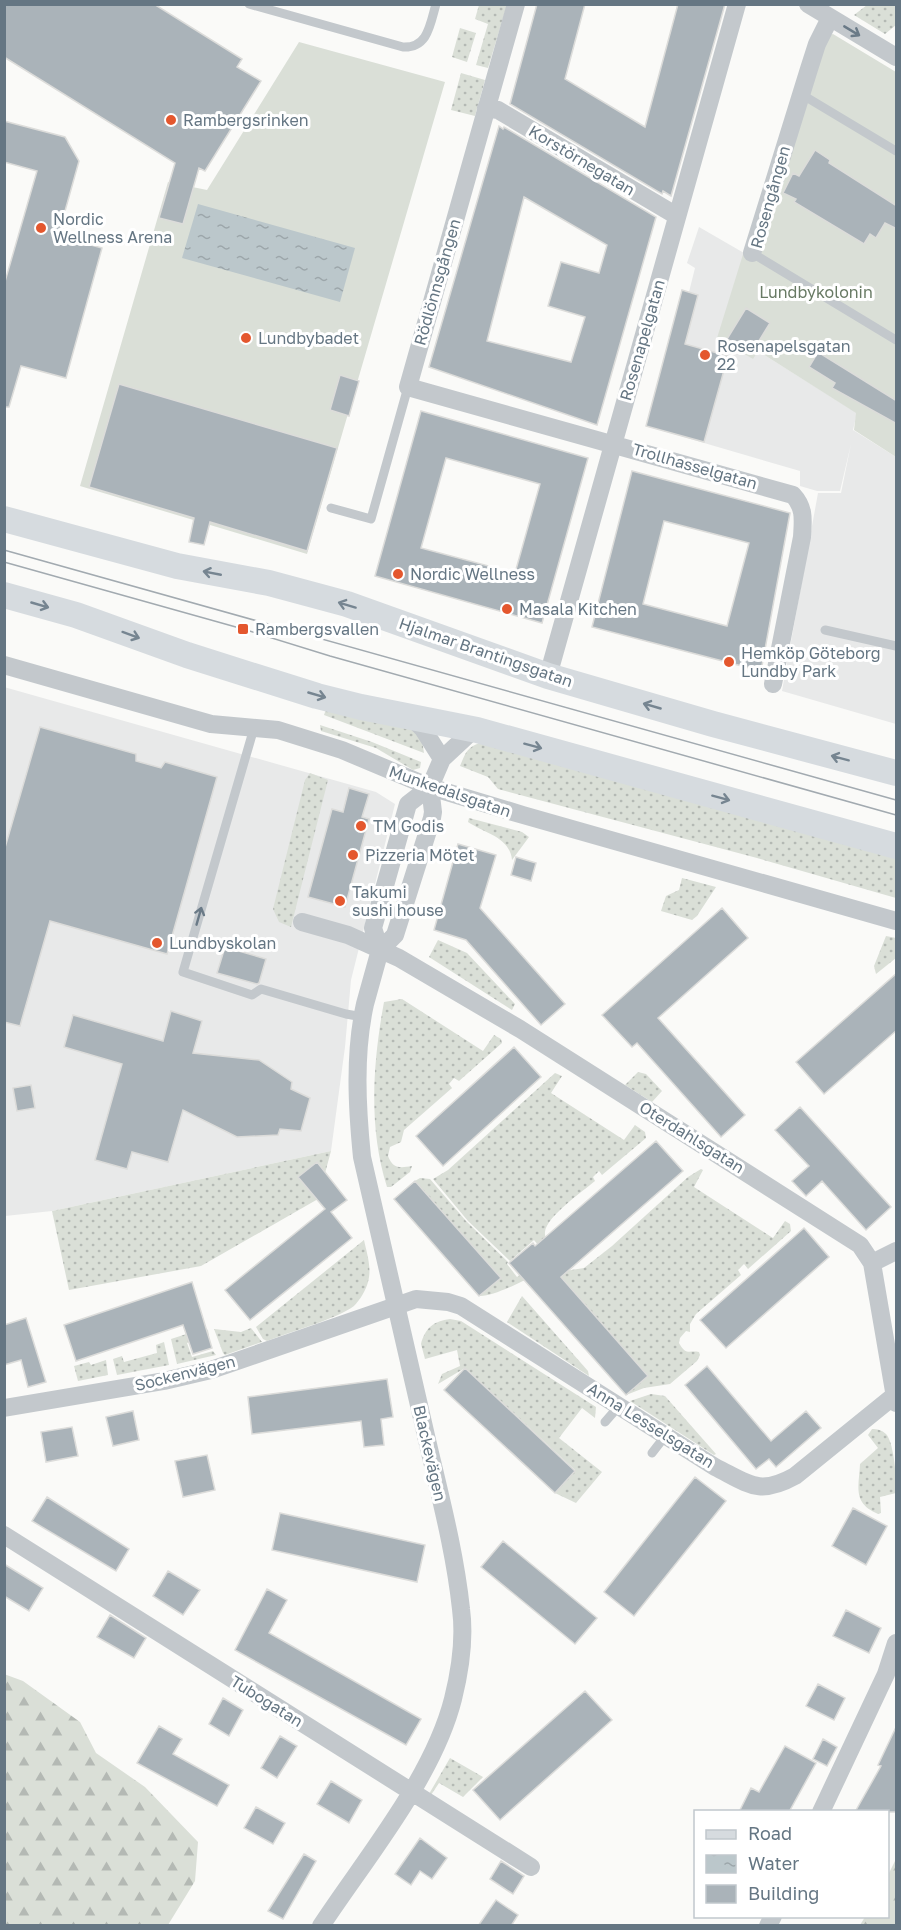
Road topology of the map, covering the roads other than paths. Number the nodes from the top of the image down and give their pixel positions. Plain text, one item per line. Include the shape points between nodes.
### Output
1 (249, 4) edge
2 (436, 4) edge
3 (516, 4) edge
4 (737, 4) edge
5 (808, 4) edge
6 (830, 18) junction
7 (897, 57) edge
8 (801, 94) junction
9 (486, 108) junction
10 (897, 151) edge
11 (677, 216) junction
12 (752, 253) joint
13 (897, 340) edge
14 (408, 387) junction
15 (613, 443) junction
16 (331, 508) dead end
17 (4, 519) edge
18 (4, 595) edge
19 (825, 630) dead end
20 (897, 646) edge
21 (4, 665) edge
22 (548, 676) junction
23 (773, 684) dead end
24 (410, 716) junction
25 (254, 728) junction
26 (477, 730) junction
27 (442, 759) junction
28 (897, 773) edge
29 (430, 786) junction
30 (897, 846) edge
31 (897, 921) edge
32 (302, 922) dead end
33 (380, 950) junction
34 (363, 1017) junction
35 (897, 1251) edge
36 (872, 1263) junction
37 (395, 1306) junction
38 (896, 1399) edge
39 (619, 1406) junction
40 (4, 1408) edge
41 (605, 1422) dead end
42 (666, 1436) junction
43 (652, 1453) dead end
44 (4, 1535) edge
45 (897, 1643) edge
46 (410, 1793) junction
47 (822, 1810) edge
48 (531, 1867) dead end
49 (321, 1926) edge

1 - 2 lane via 411,48 426,36
3 - 9 street, Rödlönnsgången
4 - 11 street, Rosenapelgatan
5 - 6 street
6 -> 7 street
6 - 8 street, Rosengången
8 - 10 lane
8 - 12 street, Rosengången
9 - 11 street, Korstörnegatan via 498,110
9 - 14 street, Rödlönnsgången
11 - 15 street, Rosenapelgatan
12 - 13 lane, Rosengången
14 - 15 street, Trollhasselgatan
14 - 16 lane, Rödlönnsgången via 371,519
15 - 22 street, Rosenapelgatan
15 - 23 street, Trollhasselgatan via 780,490 800,503 804,516 802,537
22 -> 17 main road, Hjalmar Brantingsgatan via 347,604 269,583 177,566
18 -> 24 main road via 76,615 317,696
19 - 20 lane
21 - 25 street, Munkedalsgatan via 211,724
28 -> 22 main road, Hjalmar Brantingsgatan
24 - 26 main road
24 - 27 street
25 - 29 street, Munkedalsgatan via 278,730 342,750
34 -> 25 lane via 261,990 252,995 183,972
26 - 27 street
26 -> 30 main road
27 - 29 street
29 - 31 street, Munkedalsgatan
29 - 33 street via 434,812 395,935
29 - 33 street via 408,804 405,812 373,928
32 - 33 street, Oterdahlsgatan via 348,935
33 - 34 street, Blackevägen
33 - 36 street, Oterdahlsgatan via 520,1029 761,1181 860,1245
34 - 37 street, Blackevägen via 357,1107 362,1157
35 - 36 street
36 - 38 street
37 - 39 street, Anna Lesselsgatan via 416,1299 461,1306
37 - 40 street, Sockenvägen via 212,1370
37 - 46 street, Blackevägen via 462,1611 462,1651 452,1700 438,1741
38 - 42 street, Anna Lesselsgatan via 779,1485 750,1485
39 - 41 lane
39 - 42 street, Anna Lesselsgatan
42 - 43 lane
44 - 46 street, Tubogatan
45 - 47 street
46 - 48 street, Tubogatan
46 - 49 street, Blackevägen

